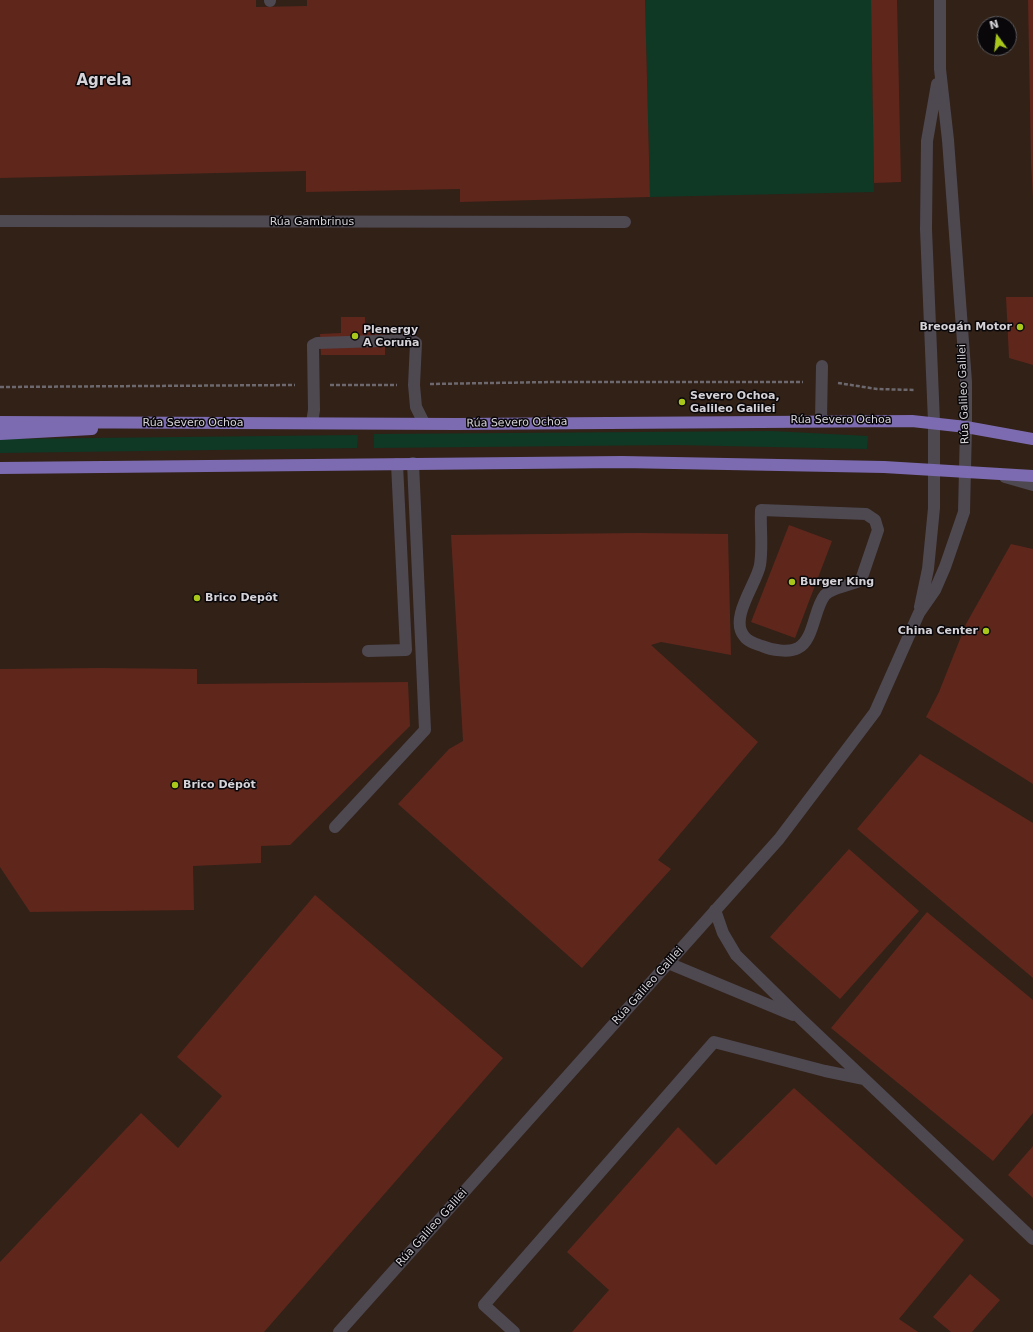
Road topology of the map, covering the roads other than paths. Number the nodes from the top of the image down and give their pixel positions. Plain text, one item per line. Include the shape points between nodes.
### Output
1 (940, 0) edge
2 (940, 69) junction
3 (0, 221) edge
4 (625, 222) dead end
5 (822, 366) dead end
6 (821, 420) junction
7 (0, 422) edge
8 (123, 422) junction
9 (934, 422) junction
10 (312, 423) junction
11 (424, 423) junction
12 (966, 427) junction
13 (0, 434) edge
14 (1033, 438) edge
15 (413, 463) junction
16 (397, 464) junction
17 (0, 468) edge
18 (934, 470) junction
19 (966, 471) junction
20 (993, 472) junction
21 (1033, 476) edge
22 (1033, 486) edge
23 (851, 586) joint
24 (919, 613) junction
25 (406, 650) junction
26 (368, 651) dead end
27 (422, 660) junction
28 (336, 827) dead end
29 (715, 910) junction
30 (668, 963) junction
31 (799, 1017) junction
32 (864, 1079) junction
33 (1033, 1238) edge
34 (339, 1332) edge
35 (514, 1332) edge

1 - 2 street, Rúa Galileo Galilei
2 - 9 street, Rúa Galileo Galilei via 928,141 926,229
2 - 12 street, Rúa Galileo Galilei via 948,140 966,382
3 - 4 street, Rúa Gambrinus
5 - 6 street
6 - 9 main road, Rúa Severo Ochoa
6 - 11 main road, Rúa Severo Ochoa
7 - 8 main road, Rúa Severo Ochoa
8 - 10 main road, Rúa Severo Ochoa
8 - 13 main road via 93,429
9 - 12 main road, Rúa Severo Ochoa
9 - 18 street, Rúa Galileo Galilei
10 - 11 main road, Rúa Severo Ochoa
10 - 11 street via 313,344 414,340 416,407
12 - 14 main road, Rúa Severo Ochoa
12 - 19 street, Rúa Galileo Galilei
15 - 16 main road
15 - 18 main road via 622,462
15 - 27 street
16 - 17 main road
16 - 25 street
18 - 19 main road
18 - 24 street, Rúa Galileo Galilei via 931,545
19 - 20 main road
19 - 24 street, Rúa Galileo Galilei via 964,512 960,525 946,567 935,590
20 - 21 main road
20 - 22 street
23 - 23 street via 861,580 870,556 878,530 875,520 866,514 761,510 760,566 742,611 740,623 743,636 768,648 787,651 798,649 805,643 825,595 831,590
24 - 29 street, Rúa Galileo Galilei via 875,712 779,840
25 - 26 street
25 - 27 street
27 - 28 street via 425,730
29 - 30 street, Rúa Galileo Galilei
29 - 31 street via 723,933 736,955
30 - 31 street
30 - 34 street, Rúa Galileo Galilei
31 - 32 street
32 - 33 street
32 - 35 street via 714,1042 484,1305

